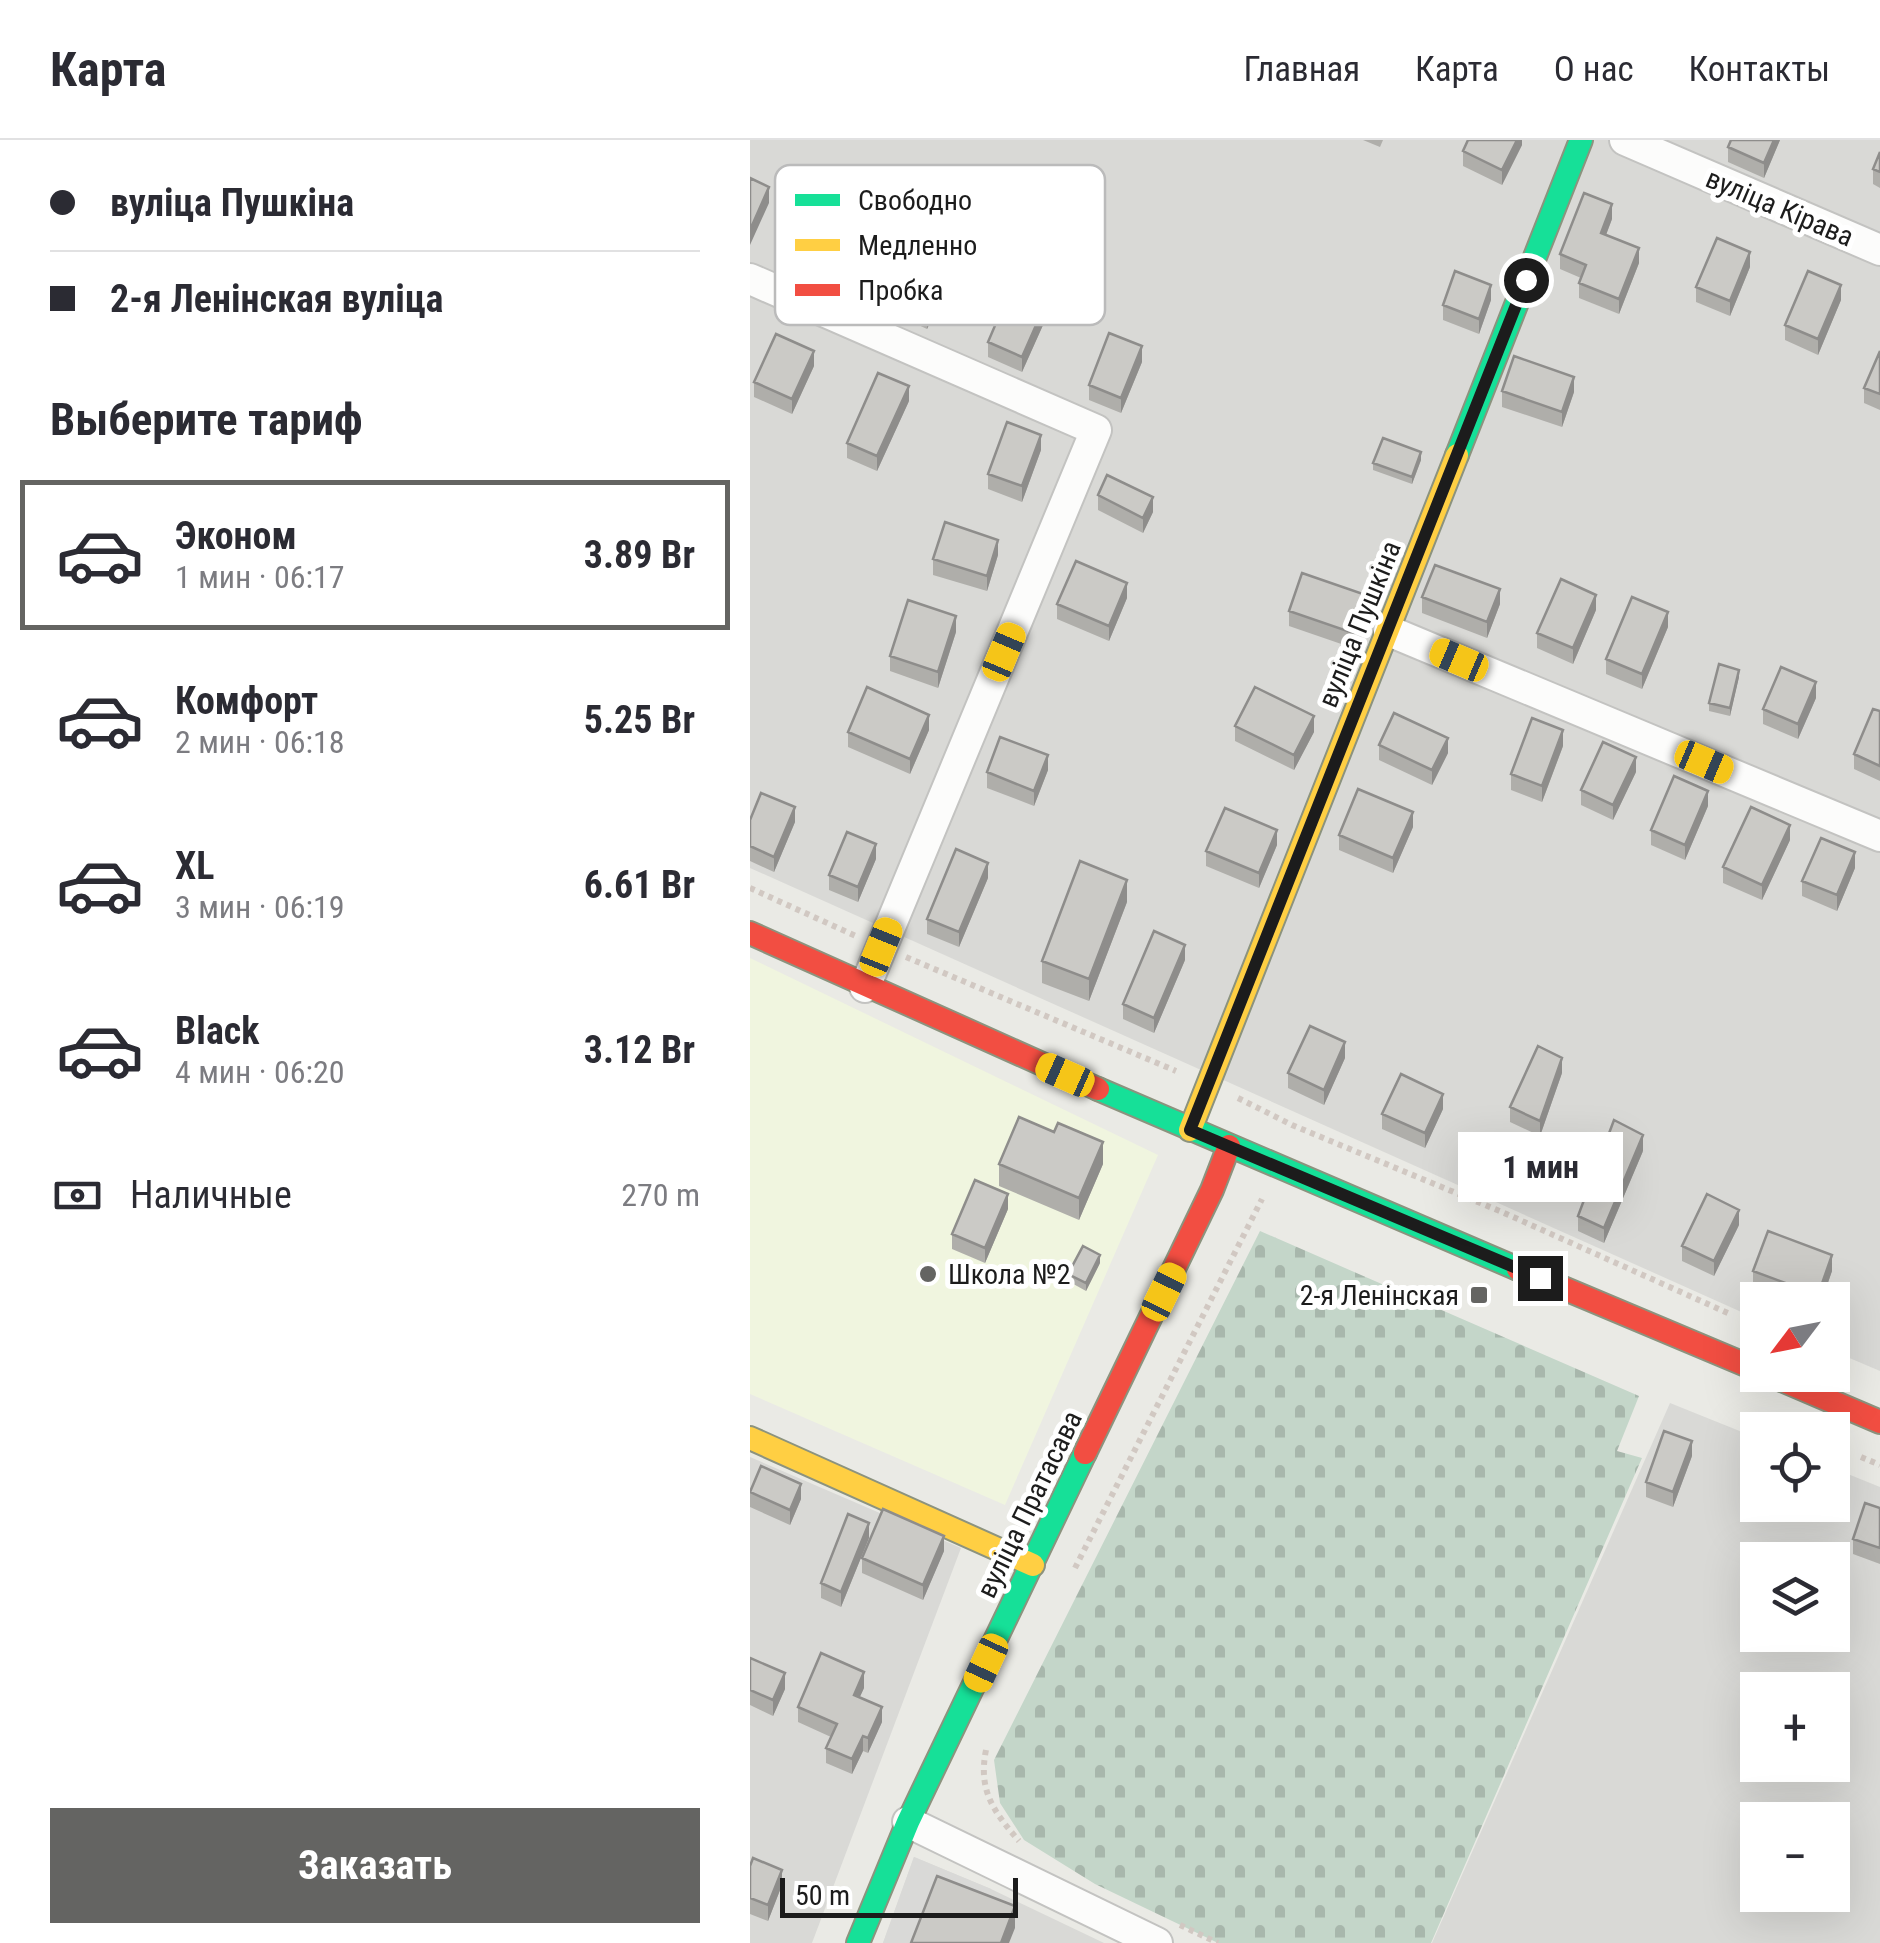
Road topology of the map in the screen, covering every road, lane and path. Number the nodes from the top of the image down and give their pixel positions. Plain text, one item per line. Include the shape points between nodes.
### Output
1 (1582, 140) edge
2 (1626, 140) edge
3 (1880, 250) edge
4 (750, 278) edge
5 (775, 289) edge
6 (857, 325) edge
7 (1389, 630) junction
8 (1880, 836) edge
9 (750, 888) edge
10 (750, 933) edge
11 (881, 947) junction
12 (865, 987) junction
13 (1209, 1084) junction
14 (1190, 1130) junction
15 (1229, 1146) junction
16 (1262, 1199) dead end
17 (1740, 1319) edge
18 (1740, 1362) edge
19 (1810, 1392) edge
20 (1880, 1422) edge
21 (750, 1438) edge
22 (1033, 1565) junction
23 (1072, 1573) dead end
24 (990, 1740) dead end
25 (908, 1822) junction
26 (1021, 1844) dead end
27 (1161, 1930) edge
28 (858, 1943) edge
29 (1218, 1943) edge

1 - 7 main road, вуліца Пушкіна
2 - 3 street, вуліца Кірава
4 - 5 street
6 - 11 street via 1096,430
7 - 8 street
7 - 13 main road, вуліца Пушкіна
9 - 11 path
10 - 12 main road
11 - 12 street
11 - 13 path
12 - 14 main road
13 - 14 main road, вуліца Пушкіна
13 - 17 path
14 - 15 main road
15 - 18 main road
15 - 22 main road, вуліца Пратасава
16 - 23 path
19 - 20 main road
21 - 22 main road
22 - 25 main road, вуліца Пратасава
24 - 26 path via 984,1791
25 - 27 street
25 - 28 main road, вуліца Пратасава
27 - 29 path

